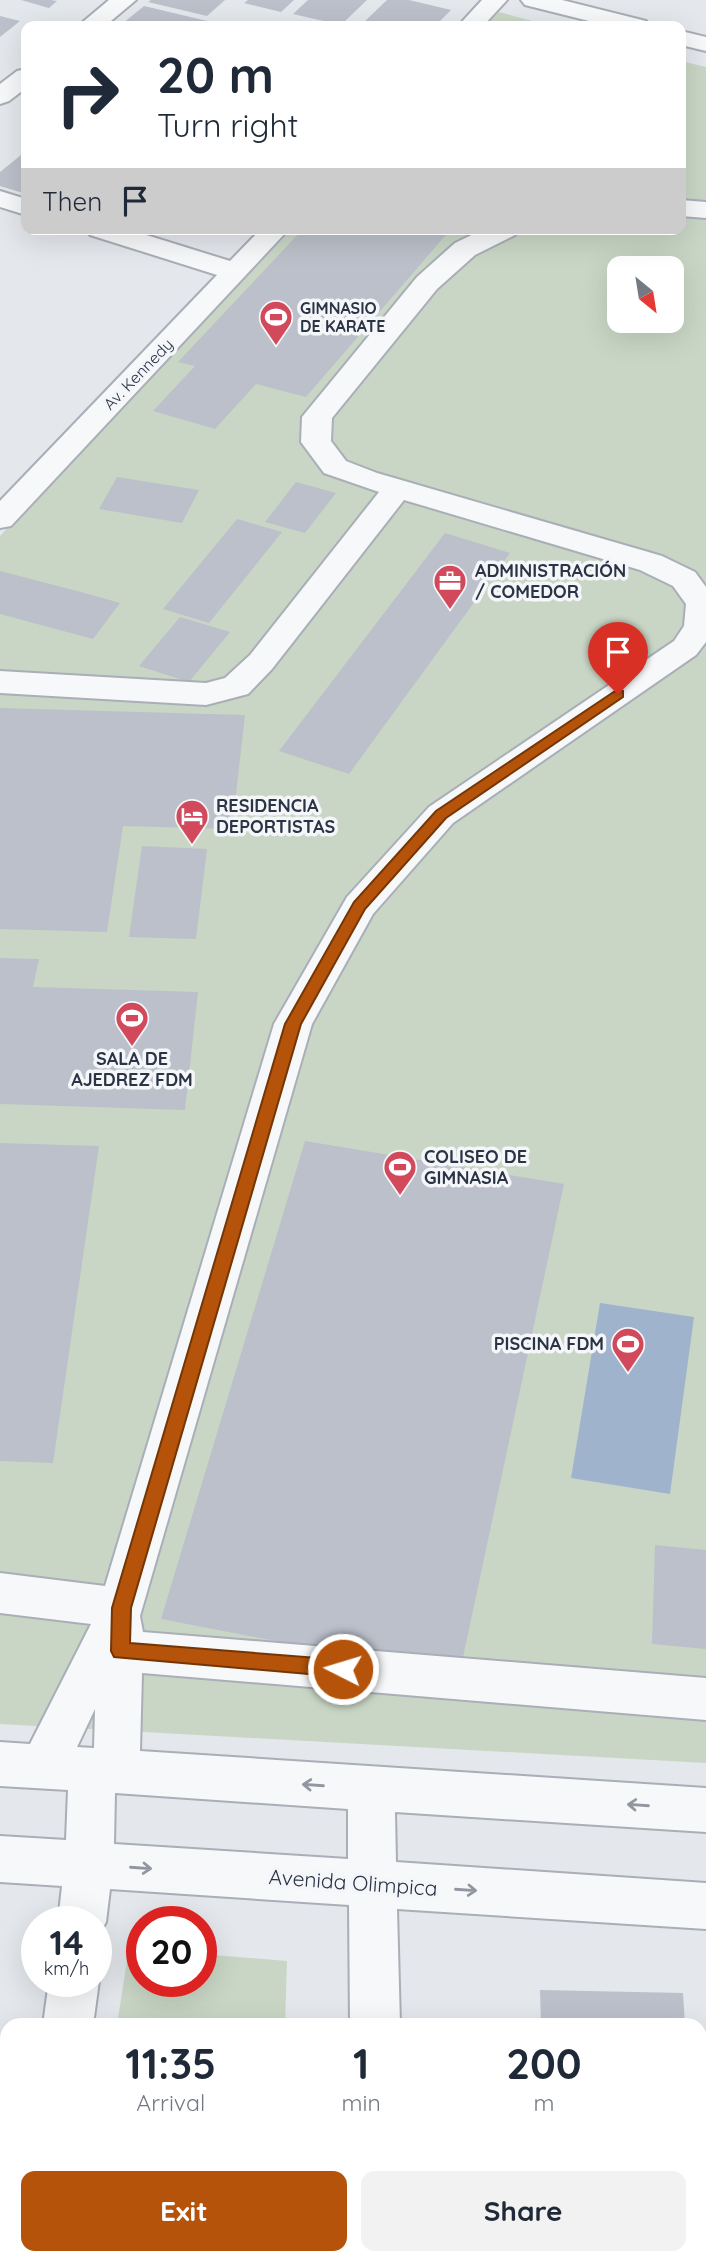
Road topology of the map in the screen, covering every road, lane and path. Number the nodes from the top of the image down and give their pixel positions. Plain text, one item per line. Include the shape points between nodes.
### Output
1 (124, 0) edge
2 (495, 0) edge
3 (534, 0) edge
4 (97, 21) edge
5 (475, 21) edge
6 (616, 21) edge
7 (686, 38) edge
8 (706, 44) edge
9 (21, 80) edge
10 (0, 96) edge
11 (0, 199) edge
12 (21, 205) edge
13 (686, 208) edge
14 (706, 210) edge
15 (118, 235) edge
16 (270, 235) edge
17 (494, 235) edge
18 (236, 272) junction
19 (398, 488) junction
20 (0, 519) edge
21 (0, 682) edge
22 (0, 1593) edge
23 (121, 1629) junction
24 (706, 1699) edge
25 (22, 1765) edge
26 (104, 1771) junction
27 (371, 1788) junction
28 (706, 1810) edge
29 (0, 1859) edge
30 (89, 1865) junction
31 (373, 1884) junction
32 (84, 1906) edge
33 (706, 1906) edge
34 (72, 1997) edge
35 (69, 2018) edge
36 (375, 2018) edge

1 - 4 street
2 - 5 street
3 - 6 street
7 - 8 street
9 - 10 street
11 - 12 street
13 - 14 street
15 - 18 street
16 - 18 street, Av. Kennedy
17 - 19 street via 465,249 427,283 317,416 316,442 335,467
18 - 20 street, Av. Kennedy
19 - 21 street via 261,662 236,686 206,694
19 - 23 street via 651,563 684,579 702,603 700,627 685,648 441,815 360,906 293,1024
22 - 23 street
23 - 24 street
23 - 25 street
23 - 26 street
25 - 26 street
27 -> 26 street
26 - 30 street
28 -> 27 street
27 - 31 street
29 - 30 street, Avenida Olimpica
30 -> 31 street, Avenida Olimpica
30 - 32 street
31 -> 33 street, Avenida Olimpica
31 - 36 street
34 - 35 street

